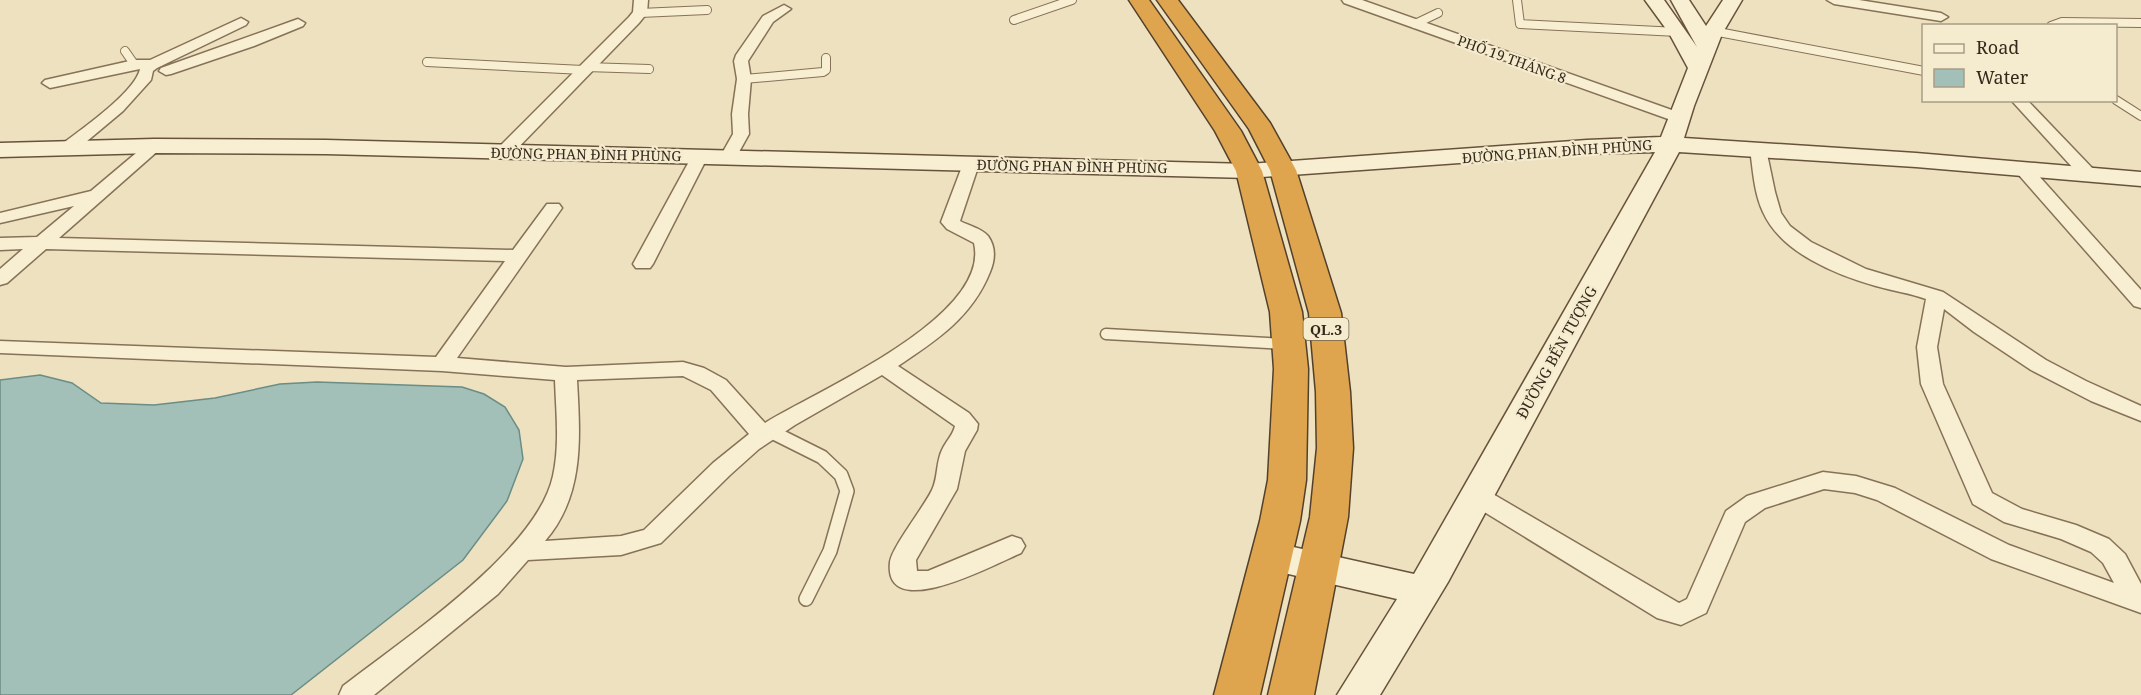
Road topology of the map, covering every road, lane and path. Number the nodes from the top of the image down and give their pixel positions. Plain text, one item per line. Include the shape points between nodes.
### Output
1 (1072, 0) edge
2 (1139, 0) edge
3 (1167, 0) edge
4 (1349, 0) edge
5 (1517, 0) edge
6 (1654, 0) edge
7 (1680, 0) edge
8 (1733, 0) edge
9 (1834, 0) edge
10 (1937, 0) edge
11 (641, 6) edge
12 (784, 9) dead end
13 (707, 10) dead end
14 (1438, 13) dead end
15 (1014, 20) dead end
16 (1944, 21) edge
17 (241, 22) dead end
18 (298, 23) dead end
19 (2141, 23) edge
20 (1415, 24) junction
21 (2056, 24) edge
22 (1678, 32) junction
23 (1710, 38) junction
24 (125, 51) dead end
25 (826, 58) dead end
26 (427, 62) dead end
27 (134, 64) junction
28 (584, 68) junction
29 (1699, 68) junction
30 (649, 69) dead end
31 (149, 71) junction
32 (1922, 71) edge
33 (744, 78) junction
34 (50, 83) dead end
35 (2117, 101) edge
36 (2020, 102) edge
37 (2141, 116) edge
38 (1674, 130) junction
39 (154, 146) junction
40 (68, 148) junction
41 (0, 150) edge
42 (1758, 150) junction
43 (504, 152) junction
44 (700, 156) junction
45 (728, 157) junction
46 (970, 164) junction
47 (1283, 170) junction
48 (2024, 170) junction
49 (1249, 171) junction
50 (2089, 174) junction
51 (2141, 179) edge
52 (96, 195) junction
53 (553, 208) dead end
54 (0, 218) edge
55 (39, 243) junction
56 (0, 244) edge
57 (517, 256) junction
58 (643, 264) dead end
59 (0, 279) edge
60 (1936, 296) junction
61 (2141, 302) edge
62 (1106, 334) dead end
63 (1289, 344) junction
64 (0, 347) edge
65 (442, 364) junction
66 (881, 365) junction
67 (566, 374) junction
68 (2141, 414) edge
69 (766, 433) junction
70 (1477, 496) junction
71 (1012, 546) dead end
72 (521, 551) junction
73 (1271, 556) junction
74 (1318, 566) junction
75 (1424, 591) junction
76 (806, 599) dead end
77 (2138, 602) edge
78 (353, 695) edge
79 (1237, 695) edge
80 (1291, 695) edge
81 (1358, 695) edge

1 - 15 lane
2 - 49 highway, QL.3 via 1228,131
3 - 47 highway, QL.3 via 1261,128
4 - 20 street, PHỐ 19 THÁNG 8
5 - 22 lane via 1520,24
6 - 22 street
7 - 23 street
8 - 23 street, ĐƯỜNG BẾN TƯỢNG
9 - 16 street
10 - 16 street
11 - 13 lane
11 - 28 street
12 - 33 street via 768,19 746,50 741,61
14 - 20 lane
17 - 31 street
18 - 31 street via 214,55
19 - 21 lane
20 - 38 street, PHỐ 19 THÁNG 8
22 - 29 street
23 - 29 street, ĐƯỜNG BẾN TƯỢNG
23 - 32 lane
24 - 27 lane
25 - 33 lane via 823,72
26 - 28 lane
27 - 31 street
27 - 34 street
28 - 30 lane
28 - 43 street
29 - 38 street, ĐƯỜNG BẾN TƯỢNG
31 - 40 street via 117,108
33 - 45 street via 741,134
35 - 37 lane
36 - 50 street
38 - 42 street, ĐƯỜNG PHAN ĐÌNH PHÙNG
38 - 47 street, ĐƯỜNG PHAN ĐÌNH PHÙNG via 1587,147
38 - 70 street, ĐƯỜNG BẾN TƯỢNG
39 - 40 street, ĐƯỜNG PHAN ĐÌNH PHÙNG
39 - 43 street, ĐƯỜNG PHAN ĐÌNH PHÙNG
39 - 52 street
40 - 41 street, ĐƯỜNG PHAN ĐÌNH PHÙNG
42 - 48 street, ĐƯỜNG PHAN ĐÌNH PHÙNG
42 - 60 street via 1772,214 1785,232 1859,275
43 - 44 street, ĐƯỜNG PHAN ĐÌNH PHÙNG
44 - 45 street, ĐƯỜNG PHAN ĐÌNH PHÙNG
44 - 58 street
45 - 46 street, ĐƯỜNG PHAN ĐÌNH PHÙNG
46 - 49 street, ĐƯỜNG PHAN ĐÌNH PHÙNG
46 - 66 street via 950,222 982,241 986,252 981,277 956,314
47 - 49 street, ĐƯỜNG PHAN ĐÌNH PHÙNG
47 - 74 highway, QL.3 via 1325,313 1333,392 1335,448 1329,517
48 - 50 street, ĐƯỜNG PHAN ĐÌNH PHÙNG
48 - 61 street
49 - 63 highway, QL.3 via 1286,312
50 - 51 street, ĐƯỜNG PHAN ĐÌNH PHÙNG
52 - 54 street
52 - 55 street
53 - 57 street
55 - 56 street
55 - 57 street
55 - 59 street
57 - 65 street
60 - 68 street via 2047,370
60 - 77 street via 1927,347 1932,384 1982,498 2010,516 2105,549
62 - 63 lane
63 - 73 highway, QL.3 via 1287,480
64 - 65 street
65 - 67 street
66 - 69 street
66 - 71 street via 967,424 952,451 945,489 903,560 904,575 918,582 932,580
67 - 69 street via 695,371 727,392
67 - 72 street via 565,477 545,524
69 - 72 street via 648,539 628,544
69 - 76 lane via 822,457 841,475 847,491 830,551
70 - 75 street, ĐƯỜNG BẾN TƯỢNG
70 - 77 street via 1668,610 1681,614 1697,606 1735,517 1756,502 1823,480 1886,494 2000,552
72 - 78 street via 489,587
73 - 74 street
73 - 79 highway, QL.3
74 - 75 street
74 - 80 highway, QL.3
75 - 81 street, ĐƯỜNG BẾN TƯỢNG

